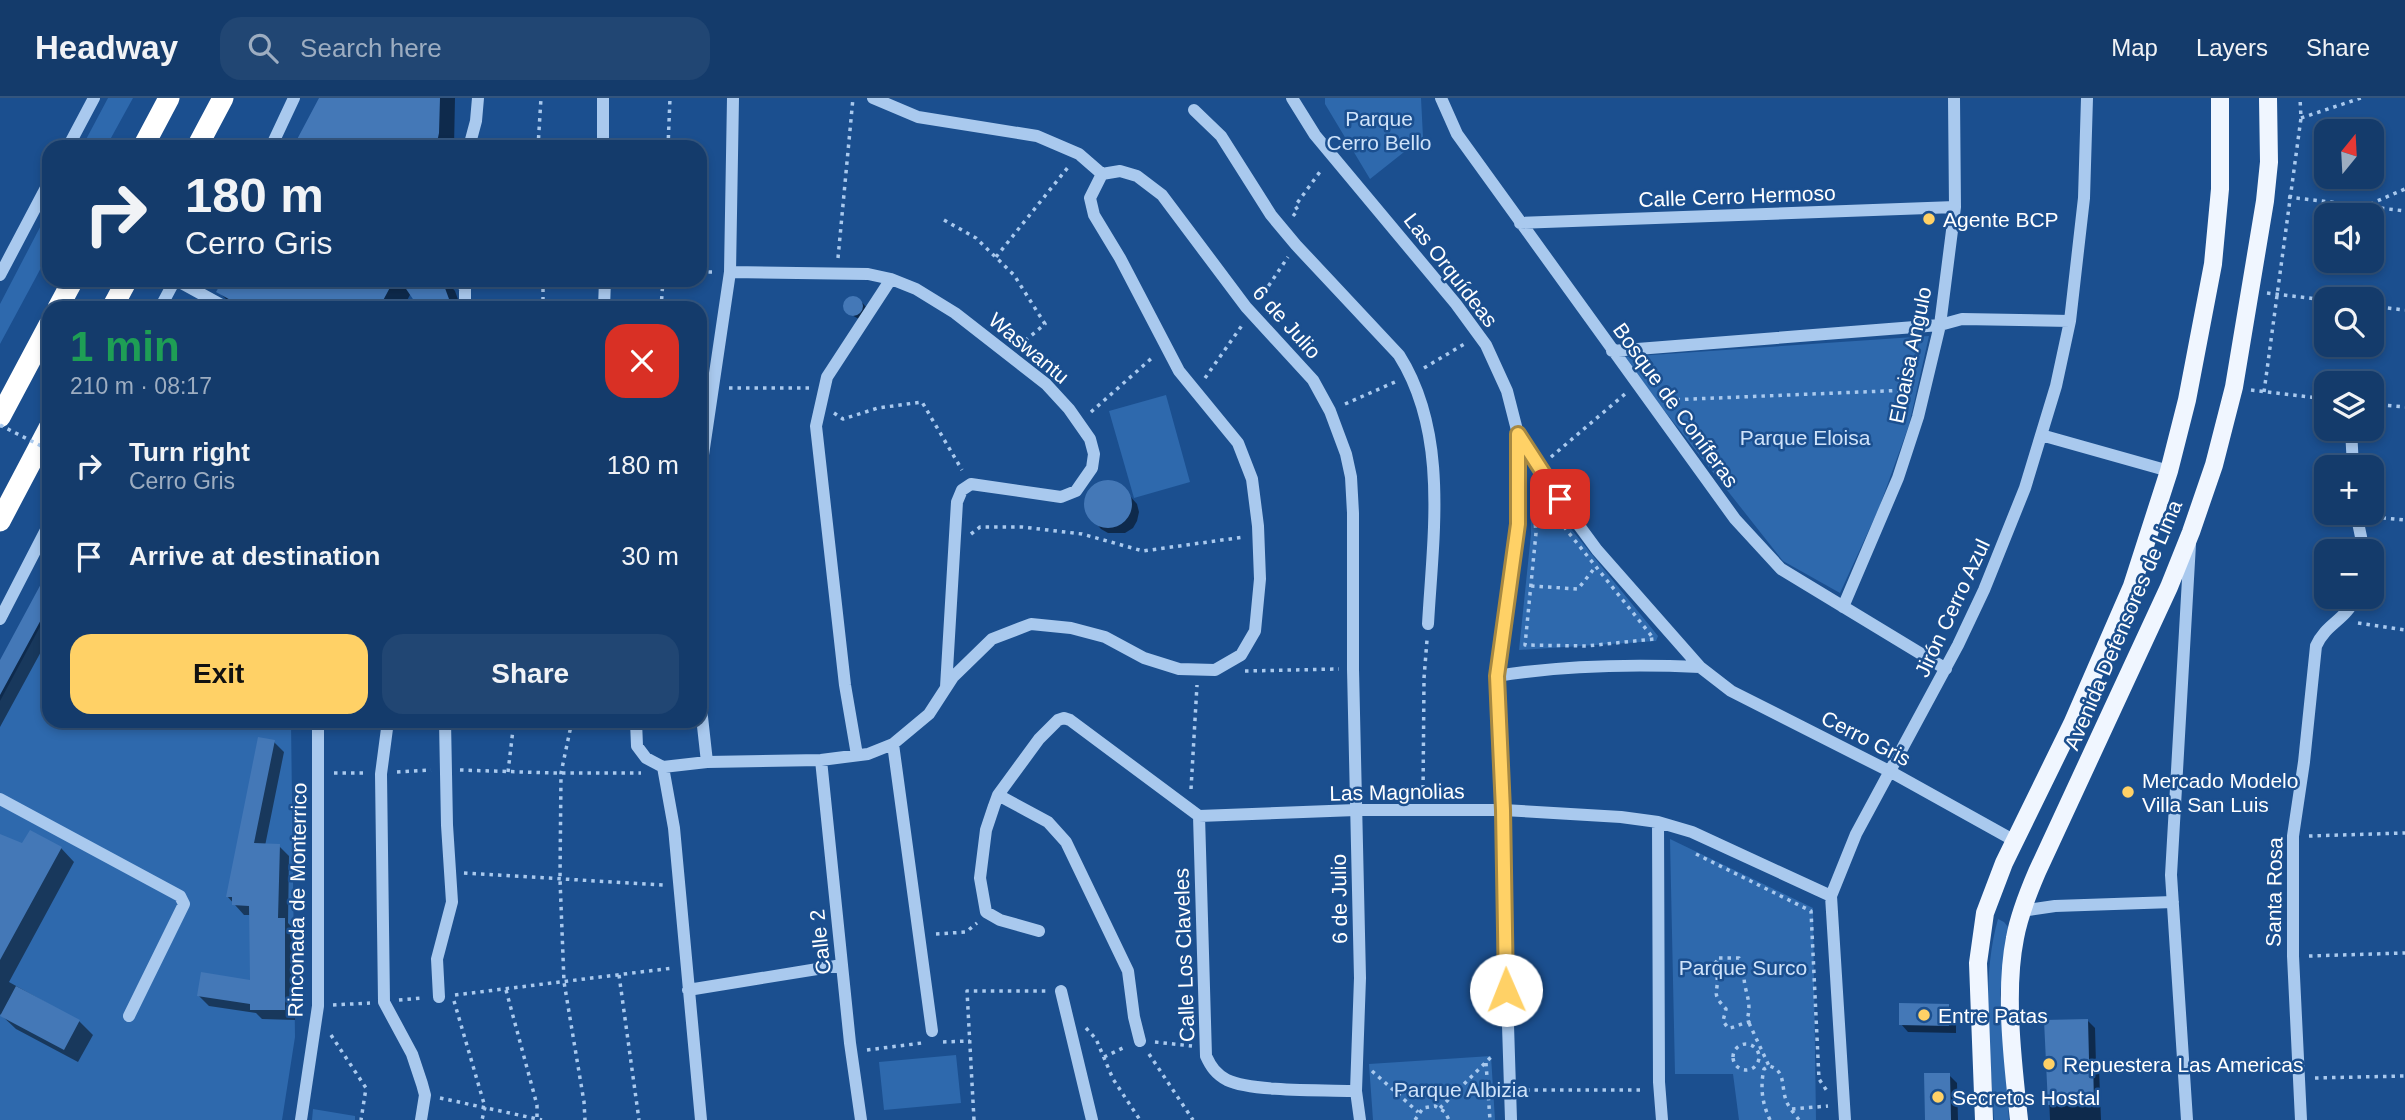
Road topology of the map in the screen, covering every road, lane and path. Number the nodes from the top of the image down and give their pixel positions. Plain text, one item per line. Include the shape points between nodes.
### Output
1 (94, 98) edge
2 (169, 98) edge
3 (223, 98) edge
4 (294, 98) edge
5 (478, 98) edge
6 (541, 98) edge
7 (603, 98) edge
8 (670, 98) edge
9 (733, 98) edge
10 (853, 98) edge
11 (873, 98) edge
12 (1292, 98) edge
13 (1441, 98) edge
14 (1954, 98) edge
15 (2087, 98) edge
16 (2220, 98) edge
17 (2268, 98) edge
18 (2301, 98) edge
19 (2361, 98) edge
20 (1194, 110) dead end
21 (2301, 118) junction
22 (72, 140) edge
23 (147, 140) edge
24 (201, 140) edge
25 (274, 140) edge
26 (471, 140) edge
27 (538, 140) edge
28 (603, 140) edge
29 (668, 140) edge
30 (1079, 154) junction
31 (1332, 155) junction
32 (1102, 174) junction
33 (2405, 189) edge
34 (42, 194) edge
35 (2290, 197) junction
36 (2265, 201) junction
37 (2348, 203) edge
38 (2373, 203) edge
39 (1955, 207) junction
40 (2384, 208) edge
41 (2405, 211) edge
42 (944, 220) dead end
43 (1520, 223) junction
44 (1282, 227) junction
45 (996, 257) junction
46 (4, 258) edge
47 (730, 272) junction
48 (837, 274) junction
49 (0, 275) edge
50 (891, 279) junction
51 (188, 287) edge
52 (2251, 292) junction
53 (2278, 294) junction
54 (2314, 298) edge
55 (214, 301) edge
56 (2384, 308) edge
57 (2405, 310) edge
58 (2070, 321) junction
59 (1940, 325) junction
60 (42, 338) edge
61 (1166, 346) junction
62 (1612, 351) junction
63 (1008, 354) junction
64 (1637, 384) junction
65 (2234, 387) junction
66 (713, 388) junction
67 (825, 388) junction
68 (1925, 389) junction
69 (2264, 391) junction
70 (2314, 397) edge
71 (1649, 401) junction
72 (2384, 405) edge
73 (2405, 407) edge
74 (0, 418) edge
75 (1079, 422) junction
76 (0, 425) edge
77 (707, 428) edge
78 (1518, 434) junction
79 (2041, 435) junction
80 (42, 441) edge
81 (42, 446) edge
82 (1538, 467) junction
83 (2169, 471) junction
84 (971, 484) junction
85 (2384, 517) edge
86 (2405, 520) edge
87 (0, 521) edge
88 (2191, 532) junction
89 (1259, 536) junction
90 (42, 538) edge
91 (954, 554) junction
92 (1596, 567) junction
93 (1531, 586) junction
94 (1843, 607) junction
95 (2349, 609) edge
96 (0, 619) edge
97 (2338, 620) junction
98 (1428, 624) joint
99 (2405, 630) edge
100 (1668, 631) junction
101 (1654, 639) junction
102 (1650, 665) junction
103 (1700, 667) junction
104 (1198, 669) junction
105 (1353, 669) junction
106 (1946, 669) junction
107 (1215, 670) junction
108 (1497, 676) junction
109 (946, 688) junction
110 (318, 728) edge
111 (387, 728) edge
112 (445, 728) edge
113 (513, 728) edge
114 (571, 728) edge
115 (636, 728) edge
116 (703, 728) edge
117 (894, 744) junction
118 (857, 755) junction
119 (821, 760) junction
120 (706, 762) junction
121 (663, 767) junction
122 (445, 769) junction
123 (508, 772) junction
124 (1891, 772) junction
125 (561, 774) junction
126 (999, 795) junction
127 (0, 799) edge
128 (1356, 810) junction
129 (1423, 810) junction
130 (1503, 810) junction
131 (1194, 812) junction
132 (1658, 822) junction
133 (2405, 832) edge
134 (2293, 836) junction
135 (2015, 841) junction
136 (1694, 853) dead end
137 (450, 872) junction
138 (560, 879) junction
139 (679, 886) junction
140 (1831, 896) junction
141 (2173, 902) junction
142 (2021, 911) junction
143 (986, 912) junction
144 (1038, 931) dead end
145 (919, 934) junction
146 (2405, 953) edge
147 (2293, 956) junction
148 (842, 965) junction
149 (685, 967) junction
150 (620, 975) junction
151 (564, 982) junction
152 (506, 989) junction
153 (688, 990) junction
154 (1061, 991) joint
155 (439, 997) joint
156 (384, 1002) junction
157 (317, 1010) junction
158 (129, 1016) dead end
159 (1749, 1023) junction
160 (1070, 1027) junction
161 (932, 1031) dead end
162 (970, 1041) junction
163 (1140, 1041) joint
164 (1507, 1041) junction
165 (1762, 1047) junction
166 (1756, 1049) junction
167 (851, 1051) junction
168 (1357, 1057) junction
169 (1486, 1063) junction
170 (1769, 1066) junction
171 (2405, 1076) edge
172 (2299, 1078) junction
173 (1660, 1089) junction
174 (1510, 1090) junction
175 (1356, 1091) junction
176 (425, 1095) junction
177 (1844, 1105) junction
178 (1828, 1106) junction
179 (485, 1107) junction
180 (1440, 1108) junction
181 (1792, 1109) junction
182 (1418, 1112) junction
183 (301, 1120) edge
184 (361, 1120) edge
185 (421, 1120) edge
186 (482, 1120) edge
187 (539, 1120) edge
188 (584, 1120) edge
189 (639, 1120) edge
190 (701, 1120) edge
191 (861, 1120) edge
192 (974, 1120) edge
193 (1092, 1120) edge
194 (1140, 1120) edge
195 (1193, 1120) edge
196 (1360, 1120) edge
197 (1415, 1120) edge
198 (1449, 1120) edge
199 (1490, 1120) edge
200 (1511, 1120) edge
201 (1662, 1120) edge
202 (1770, 1120) edge
203 (1798, 1120) edge
204 (1845, 1120) edge
205 (1984, 1120) edge
206 (2019, 1120) edge
207 (2187, 1120) edge
208 (2301, 1120) edge

1 - 22 street
2 - 23 highway
3 - 24 highway
4 - 25 street
5 - 26 street
6 - 27 path
7 - 28 street
8 - 29 path
9 - 47 street
10 - 48 path
11 - 30 street via 918,117 1037,136
12 - 31 street, Las Orquídeas
13 - 43 street, Bosque de Coníferas via 1457,134
14 - 39 street, Eloaisa Angulo
15 - 58 street, Jirón Cerro Azul via 2083,211
16 - 83 main road, Avenida Defensores de Lima via 2220,189 2213,264 2188,400
17 - 36 main road, Avenida Defensores de Lima
18 - 21 path
19 - 21 path
20 - 44 street via 1221,136
21 - 35 path
30 - 32 street
30 - 45 path
31 - 44 path
31 - 78 street, Las Orquídeas via 1486,345 1507,391
32 - 61 street via 1090,198 1094,215
32 - 105 street, 6 de Julio via 1120,171 1136,176 1162,195 1246,307 1313,380 1330,411 1351,477
33 - 38 path
34 - 46 street
35 - 36 path
35 - 37 path
35 - 53 path
36 - 52 main road, Avenida Defensores de Lima
39 - 43 street, Calle Cerro Hermoso
39 - 59 street, Eloaisa Angulo
40 - 41 path
42 - 45 path via 976,237
43 - 62 street, Bosque de Coníferas
44 - 98 street via 1399,355 1422,401 1432,443
45 - 63 path via 1014,275 1045,324
46 - 49 street
47 - 48 street, Waswantu
47 - 66 street
48 - 50 street, Waswantu
50 - 63 street, Waswantu via 955,313
50 - 67 street via 827,377
51 - 55 street
52 - 53 path
52 - 65 main road, Avenida Defensores de Lima
53 - 54 path
53 - 69 path
56 - 57 path
58 - 59 street via 1962,319
58 - 79 street, Jirón Cerro Azul
59 - 62 street
59 - 68 street, Eloaisa Angulo
60 - 74 highway
61 - 75 path
61 - 89 street via 1179,371 1238,443 1252,479
62 - 64 street, Bosque de Coníferas
63 - 75 street, Waswantu via 1046,384
64 - 71 street, Bosque de Coníferas
64 - 82 path
65 - 69 path
65 - 88 main road, Avenida Defensores de Lima
66 - 67 path
66 - 77 street
67 - 84 path via 834,414 843,419 922,402
67 - 118 street via 816,426
68 - 71 path
68 - 94 street, Eloaisa Angulo via 1898,478
69 - 70 path
71 - 94 street, Bosque de Coníferas via 1735,519 1781,569
72 - 73 path
75 - 84 street, Waswantu via 1094,454 1092,468 1076,491 1061,497
76 - 81 path, bridge
78 - 82 street, Cerro Gris
78 - 108 street, Las Orquídeas via 1518,524
79 - 83 street
79 - 106 street, Jirón Cerro Azul via 2005,542
80 - 87 highway
82 - 100 street, Cerro Gris via 1597,550
83 - 135 main road, Avenida Defensores de Lima via 2132,586
84 - 91 street via 957,502
85 - 86 path
88 - 141 street
88 - 142 main road, Avenida Defensores de Lima
89 - 91 path via 1143,551 1082,534 980,527
89 - 107 street via 1255,631 1241,655
90 - 96 street
91 - 109 street
92 - 93 path via 1578,589
92 - 93 path via 1532,487 1536,533
92 - 101 path
93 - 101 path via 1525,645 1587,646
94 - 106 street, Bosque de Coníferas
95 - 97 street, Santa Rosa
97 - 99 path
97 - 134 street, Santa Rosa via 2322,632 2316,646
98 - 129 path
100 - 101 path
100 - 103 street, Cerro Gris
101 - 102 path
102 - 103 street
102 - 108 street via 1539,669
103 - 124 street, Cerro Gris via 1731,691
104 - 107 street
104 - 109 street via 1180,669 1144,658 1105,637 1031,624 992,639
104 - 131 path
105 - 107 path
105 - 128 street, 6 de Julio
106 - 124 street, Jirón Cerro Azul
108 - 130 street, Las Orquídeas
109 - 117 street via 929,714
110 - 157 street, Rinconada de Monterrico
111 - 156 street via 381,774
112 - 122 street
113 - 123 path
114 - 125 path
115 - 121 street via 637,746 646,758
116 - 120 street
117 - 118 street
117 - 145 street
118 - 119 street
119 - 120 street
119 - 148 street, Calle 2
120 - 121 street
121 - 125 path via 637,774
121 - 139 street
122 - 123 path
122 - 137 street
123 - 125 path
124 - 135 street, Cerro Gris
124 - 140 street, Jirón Cerro Azul via 1856,834
125 - 138 path
126 - 131 street via 1039,739 1064,718
126 - 143 street via 986,830 981,878
126 - 163 street via 1048,822 1066,842 1128,971
127 - 158 street via 180,896 184,904
128 - 129 street, Las Magnolias
128 - 131 street, Las Magnolias
128 - 168 street, 6 de Julio
129 - 130 street, Las Magnolias
130 - 132 street, Las Magnolias
130 - 164 street, Las Orquídeas
131 - 175 street, Calle Los Claveles via 1206,1056 1212,1069 1246,1086
132 - 140 street, Las Magnolias via 1692,832
132 - 173 street
133 - 134 path
134 - 147 street, Santa Rosa
135 - 205 main road, Avenida Defensores de Lima via 1985,913 1978,963
136 - 178 path via 1811,911 1819,1079 1828,1091
137 - 138 path
137 - 155 street via 452,902 437,959
138 - 139 path
138 - 151 path
139 - 149 street
140 - 177 street, Jirón Cerro Azul
141 - 142 street
141 - 207 street
142 - 206 main road, Avenida Defensores de Lima via 2013,951 2011,1018
143 - 144 street
143 - 145 path via 966,932
145 - 161 street
146 - 147 path
147 - 172 street, Santa Rosa
148 - 153 street
148 - 167 street, Calle 2
149 - 150 path
149 - 153 street
150 - 151 path
150 - 189 path
151 - 152 path
151 - 188 path
152 - 179 path via 453,995
152 - 187 path
153 - 190 street
154 - 160 street
154 - 162 path via 967,991
155 - 156 path
156 - 157 path
156 - 176 street via 412,1054
157 - 183 street, Rinconada de Monterrico
157 - 184 path via 366,1088
159 - 159 path via 1743,965 1739,958 1719,958 1714,965 1716,993 1726,1009 1723,1021 1728,1028
159 - 165 path
160 - 193 street
160 - 194 path via 1088,1029
162 - 167 path
162 - 192 path
163 - 195 path
164 - 169 path
164 - 174 street, Las Orquídeas
165 - 166 path
165 - 170 path
166 - 166 path via 1746,1044 1736,1049 1736,1065 1746,1070 1756,1065
167 - 191 street, Calle 2
168 - 175 street, 6 de Julio
168 - 182 path
169 - 180 path
169 - 199 path
170 - 181 path via 1777,1069 1783,1080
170 - 202 path via 1764,1069 1762,1099
171 - 172 path
172 - 208 street, Santa Rosa
173 - 174 path
173 - 201 street
174 - 200 street, Las Orquídeas
175 - 196 street, 6 de Julio
176 - 179 path
176 - 185 street
177 - 178 path
177 - 204 street, Jirón Cerro Azul
178 - 181 path
179 - 186 path
179 - 187 path
180 - 182 path via 1429,1106
180 - 198 path
181 - 203 path
182 - 197 path

